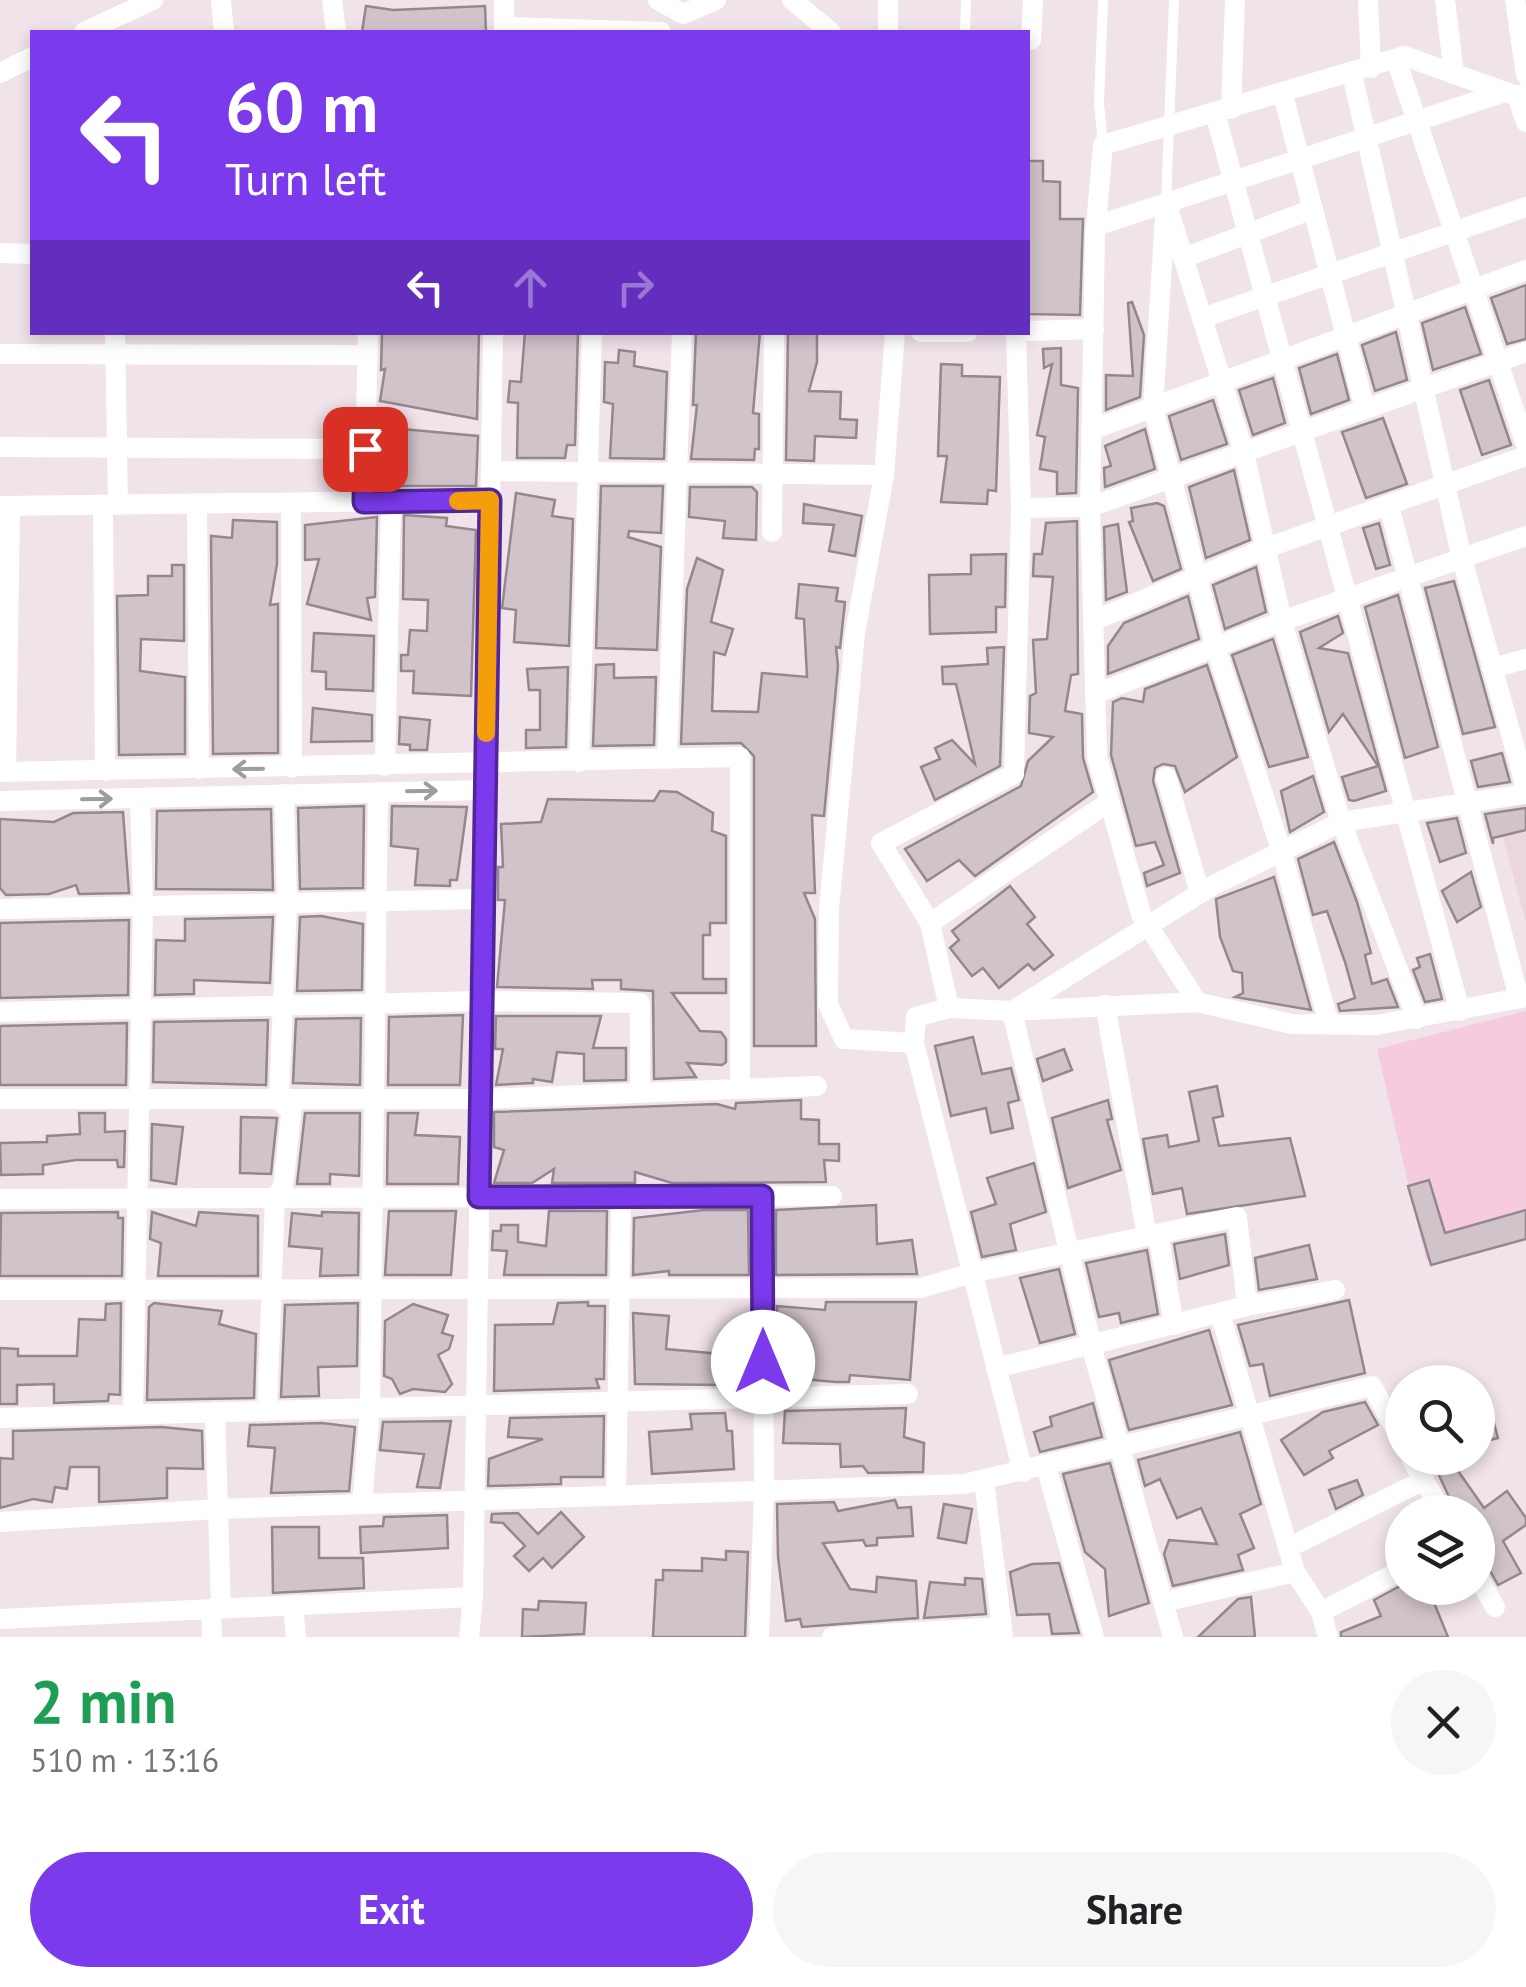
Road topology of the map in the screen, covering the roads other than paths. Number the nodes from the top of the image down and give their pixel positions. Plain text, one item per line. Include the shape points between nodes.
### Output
1 (152, 0) edge
2 (221, 0) edge
3 (332, 0) edge
4 (504, 0) edge
5 (656, 0) edge
6 (716, 0) edge
7 (792, 0) edge
8 (888, 0) edge
9 (966, 0) edge
10 (1033, 0) edge
11 (1103, 0) edge
12 (1174, 0) edge
13 (1235, 0) edge
14 (1368, 0) edge
15 (1446, 0) edge
16 (1515, 0) edge
17 (92, 30) edge
18 (224, 30) edge
19 (336, 30) edge
20 (504, 30) edge
21 (648, 30) edge
22 (829, 30) edge
23 (888, 30) edge
24 (964, 30) edge
25 (1030, 40) edge
26 (30, 58) edge
27 (1396, 59) junction
28 (1361, 71) junction
29 (0, 72) edge
30 (1454, 74) junction
31 (1526, 75) edge
32 (1516, 93) edge
33 (1283, 94) junction
34 (1223, 111) junction
35 (1416, 120) junction
36 (1526, 122) edge
37 (1169, 127) junction
38 (1366, 137) junction
39 (1103, 145) junction
40 (1300, 158) junction
41 (1233, 180) junction
42 (1166, 202) junction
43 (1526, 207) edge
44 (1313, 209) junction
45 (1096, 226) junction
46 (1454, 232) junction
47 (1248, 233) junction
48 (0, 253) edge
49 (1392, 253) junction
50 (30, 254) edge
51 (1183, 258) junction
52 (1526, 270) edge
53 (1330, 274) junction
54 (1473, 290) junction
55 (1265, 296) junction
56 (1406, 314) junction
57 (1202, 318) junction
58 (1094, 329) junction
59 (1030, 331) edge
60 (115, 335) edge
61 (368, 335) edge
62 (493, 335) edge
63 (592, 335) edge
64 (682, 335) edge
65 (774, 335) edge
66 (895, 335) edge
67 (1016, 335) edge
68 (1346, 336) junction
69 (1526, 352) edge
70 (0, 354) edge
71 (368, 355) junction
72 (116, 357) junction
73 (1282, 360) junction
74 (1497, 361) junction
75 (1222, 382) junction
76 (1423, 388) junction
77 (1153, 407) junction
78 (1365, 409) junction
79 (1092, 430) junction
80 (1302, 432) junction
81 (1526, 445) edge
82 (0, 447) edge
83 (117, 448) junction
84 (365, 449) junction
85 (1244, 452) junction
86 (1526, 456) edge
87 (491, 472) junction
88 (588, 472) junction
89 (677, 473) junction
90 (773, 474) junction
91 (884, 475) junction
92 (1172, 478) junction
93 (1445, 485) junction
94 (490, 500) junction
95 (291, 502) junction
96 (364, 502) junction
97 (391, 502) junction
98 (197, 504) junction
99 (110, 505) junction
100 (5, 506) edge
101 (1389, 506) junction
102 (1090, 507) junction
103 (1021, 508) junction
104 (1328, 527) junction
105 (772, 532) dead end
106 (1526, 536) edge
107 (1266, 548) junction
108 (1462, 558) junction
109 (1197, 577) junction
110 (1408, 577) junction
111 (1348, 598) junction
112 (1093, 621) junction
113 (1282, 621) junction
114 (1215, 646) junction
115 (1526, 659) edge
116 (1492, 668) junction
117 (1096, 694) junction
118 (667, 759) junction
119 (579, 762) junction
120 (486, 765) junction
121 (385, 766) junction
122 (292, 768) junction
123 (199, 769) junction
124 (105, 771) junction
125 (3, 772) edge
126 (1166, 777) dead end
127 (486, 790) junction
128 (1526, 791) edge
129 (378, 792) junction
130 (284, 794) junction
131 (140, 798) junction
132 (0, 801) edge
133 (1110, 802) junction
134 (1470, 804) junction
135 (1406, 812) junction
136 (1341, 822) junction
137 (1282, 853) junction
138 (1200, 894) junction
139 (484, 899) junction
140 (377, 901) junction
141 (287, 903) junction
142 (143, 906) junction
143 (0, 909) edge
144 (930, 923) junction
145 (1149, 927) junction
146 (1523, 998) edge
147 (482, 1001) junction
148 (1197, 1002) junction
149 (376, 1003) junction
150 (283, 1005) junction
151 (1106, 1006) junction
152 (141, 1008) junction
153 (950, 1008) junction
154 (1012, 1010) junction
155 (1460, 1010) junction
156 (0, 1012) edge
157 (1418, 1018) junction
158 (1329, 1024) junction
159 (914, 1043) junction
160 (817, 1086) dead end
161 (740, 1089) junction
162 (640, 1093) junction
163 (0, 1099) edge
164 (139, 1099) junction
165 (279, 1099) junction
166 (374, 1099) junction
167 (481, 1099) junction
168 (621, 1196) junction
169 (762, 1196) junction
170 (832, 1196) dead end
171 (479, 1197) junction
172 (137, 1198) junction
173 (276, 1198) junction
174 (373, 1198) junction
175 (0, 1199) edge
176 (1153, 1235) junction
177 (1070, 1252) junction
178 (972, 1272) junction
179 (762, 1288) junction
180 (372, 1289) junction
181 (478, 1289) junction
182 (619, 1289) junction
183 (0, 1290) edge
184 (136, 1290) junction
185 (272, 1290) junction
186 (1335, 1290) dead end
187 (1246, 1306) junction
188 (1220, 1313) junction
189 (1174, 1325) junction
190 (1091, 1345) junction
191 (996, 1368) junction
192 (908, 1394) dead end
193 (763, 1398) junction
194 (618, 1402) junction
195 (476, 1406) junction
196 (370, 1408) junction
197 (1385, 1410) edge
198 (267, 1411) junction
199 (215, 1412) junction
200 (1249, 1413) junction
201 (133, 1414) junction
202 (0, 1418) edge
203 (1118, 1447) junction
204 (1046, 1466) junction
205 (1023, 1472) junction
206 (1421, 1475) edge
207 (984, 1480) junction
208 (1424, 1480) junction
209 (764, 1491) junction
210 (1432, 1495) edge
211 (616, 1496) junction
212 (475, 1500) junction
213 (362, 1504) junction
214 (218, 1509) junction
215 (0, 1522) edge
216 (1288, 1548) junction
217 (1294, 1572) junction
218 (1385, 1579) edge
219 (473, 1597) junction
220 (1163, 1602) junction
221 (1492, 1605) edge
222 (294, 1606) junction
223 (1494, 1608) dead end
224 (216, 1609) junction
225 (1321, 1612) junction
226 (0, 1619) edge
227 (1003, 1632) edge
228 (212, 1637) edge
229 (296, 1637) edge
230 (469, 1637) edge
231 (758, 1637) edge
232 (832, 1637) edge
233 (1094, 1637) edge
234 (1173, 1637) edge
235 (1328, 1637) edge

1 - 17 street
2 - 18 street
3 - 19 street
4 - 20 street
5 - 6 street via 682,14
5 - 21 street
7 - 22 street
8 - 23 street
9 - 24 lane
10 - 25 street
11 - 39 lane
12 - 37 lane
13 - 34 street
14 - 28 street
15 - 30 street
16 - 31 street
26 - 29 street
27 - 28 street
27 - 30 street
27 - 35 street
28 - 33 street
28 - 38 street
30 - 32 street
32 - 35 street
32 - 36 street
33 - 34 street
33 - 40 street
34 - 37 street
34 - 41 street
35 - 38 street
35 - 46 street
37 - 39 street
37 - 42 lane
38 - 40 street
38 - 49 street
39 - 45 street
40 - 41 street
40 - 44 street
41 - 42 street
41 - 47 street
42 - 45 street
42 - 51 street
42 - 77 street
43 - 46 street
44 - 47 street
44 - 53 street
45 - 58 street
46 - 49 street
46 - 54 street
47 - 51 street
47 - 55 street
48 - 50 street
49 - 53 street
49 - 56 street
51 - 57 street
52 - 54 street
53 - 55 street
53 - 68 street
54 - 56 street
54 - 74 street
55 - 57 street
55 - 73 street
56 - 68 street
56 - 76 street
57 - 75 street
58 - 59 street
58 - 79 street
60 - 72 street
61 - 71 street
62 - 87 street
63 - 88 street
64 - 89 street
65 - 90 street
66 - 91 street
67 - 103 street
68 - 73 street
68 - 78 street
69 - 74 street
70 - 72 street
71 - 72 street
71 - 84 street
72 - 83 street
73 - 75 street
73 - 80 street
74 - 76 street
74 - 81 street
75 - 77 street
75 - 85 street
76 - 78 street
76 - 93 street
77 - 79 street
77 - 92 street
78 - 80 street
79 - 102 street
80 - 85 street
80 - 104 street
82 - 83 street
83 - 84 street
83 - 99 street
84 - 96 street
85 - 92 street
85 - 107 street
86 - 93 street
87 - 88 street
87 - 94 street
88 - 89 street
88 - 119 street
89 - 90 street
89 - 118 street
90 - 91 street
90 - 105 street
91 - 159 street via 856,632 828,908 828,1004 844,1039
92 - 102 street
92 - 109 street
93 - 101 street
93 - 108 street
94 - 97 street
94 - 120 street
95 - 96 street
95 - 98 street
95 - 122 street
96 - 97 street
97 - 121 street
98 - 99 street
98 - 123 street
99 - 100 street
99 - 124 street
100 - 125 street
101 - 104 street
101 - 110 street
102 - 103 street
102 - 112 street
103 - 144 street via 1014,774 881,843
104 - 107 street
104 - 111 street
106 - 108 street
107 - 109 street
107 - 113 street
108 - 110 street
108 - 116 street
109 - 112 street
109 - 114 street
110 - 111 street
110 - 134 street
111 - 113 street
111 - 135 street
112 - 117 street
113 - 114 street
113 - 136 street
114 - 117 street
114 - 137 street
115 - 116 street
116 - 128 street
117 - 133 street via 1097,756
118 - 119 street
118 - 161 street via 740,757
119 - 120 street
120 - 121 street
120 - 127 street
121 - 122 street
122 -> 123 street
123 - 124 street
124 - 125 street
126 - 138 street
129 -> 127 street
127 - 139 street
128 - 134 street
129 - 130 street
129 - 140 street
130 - 131 street
130 - 141 street
132 -> 131 street
131 - 142 street
133 - 144 street
133 - 145 street
134 - 135 street
134 - 146 street
135 - 136 street
135 - 155 street
136 - 137 street
136 - 157 street
137 - 138 street
137 - 158 street
138 - 145 street
139 - 140 street
139 - 147 street
140 - 141 street
140 - 149 street
141 - 142 street
141 - 150 street
142 - 143 street
142 - 152 street
144 - 153 street
145 - 148 street
145 - 154 street
146 - 155 street
147 - 149 street
147 - 162 street via 640,1003
147 - 167 street
148 - 151 street
148 - 158 street via 1292,1024
149 - 150 street
149 - 166 street
150 - 152 street
150 - 165 street
151 - 154 street
151 - 176 street
152 - 156 street
152 - 164 street
153 - 154 street
153 - 159 street via 916,1017
154 - 177 street
155 - 157 street
157 - 158 street
159 - 178 street
160 - 161 street
161 - 162 street
162 - 167 street
163 - 164 street
164 - 165 street
164 - 172 street
165 - 166 street
165 - 173 street via 292,1106
166 - 167 street
166 - 174 street
167 - 171 street
168 - 169 street
168 - 171 street
168 - 182 street
169 - 170 street
169 - 179 street
171 - 174 street
171 - 181 street
172 - 173 street
172 - 175 street
172 - 184 street
173 - 174 street
173 - 185 street
174 - 180 street
176 - 177 street
176 - 187 street via 1237,1218
176 - 189 street
177 - 178 street
177 - 190 street
178 - 179 street via 921,1288
178 - 191 street
179 - 182 street
179 - 193 street
180 - 181 street
180 - 185 street
180 - 196 street
181 - 182 street
181 - 195 street
182 - 194 street
183 - 184 street
184 - 185 street
184 - 201 street
185 - 198 street
186 - 187 street
187 - 188 street
188 - 189 street
188 - 200 street
189 - 190 street
190 - 191 street
190 - 203 street
191 - 205 street
192 - 193 street
193 - 194 street
193 - 209 street
194 - 195 street
194 - 211 street
195 - 196 street
195 - 212 street
196 - 198 street
196 - 213 street
197 - 200 street via 1372,1386
198 - 199 street
199 - 201 street
199 - 214 street
200 - 203 street
200 - 216 street
201 - 202 street
203 - 204 street
203 - 220 street
204 - 205 street
204 - 233 street
205 - 207 street
206 - 208 street
207 - 209 street
207 - 227 street
208 - 210 street
208 - 216 street
209 - 211 street
209 - 231 street
211 - 212 street
212 - 213 street
212 - 219 street
213 - 214 street
214 - 215 street
214 - 224 street
216 - 217 street
217 - 220 street
217 - 225 street
218 - 225 street
219 - 222 street
219 - 230 street
220 - 234 street
221 - 223 street
222 - 224 street
222 - 229 street
224 - 226 street
224 - 228 street
225 - 235 street
227 - 232 street

